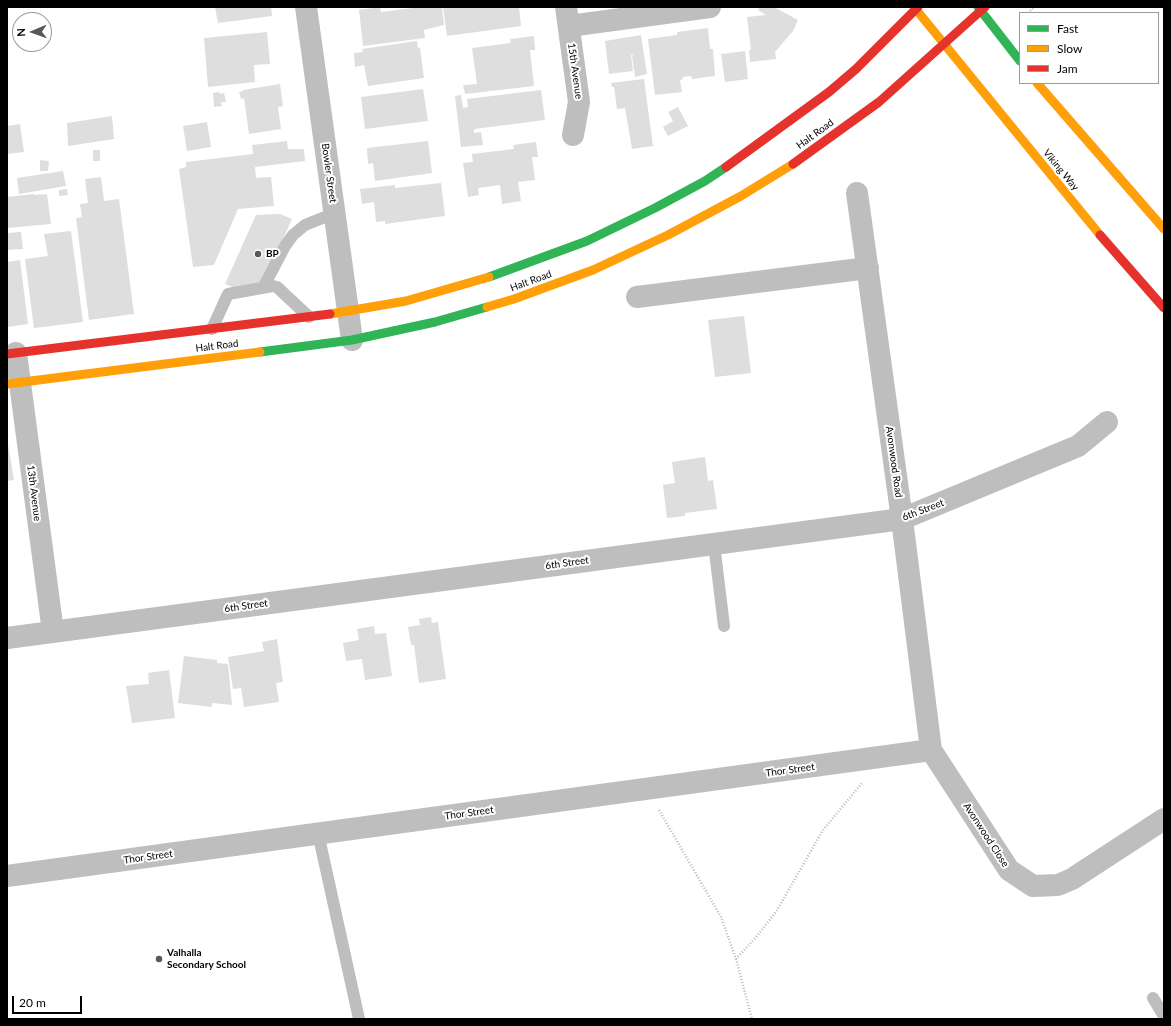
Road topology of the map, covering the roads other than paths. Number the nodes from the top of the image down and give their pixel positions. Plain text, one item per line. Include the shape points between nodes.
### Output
1 (306, 7) edge
2 (710, 7) edge
3 (916, 8) edge
4 (981, 8) edge
5 (567, 16) edge
6 (943, 44) junction
7 (1019, 60) edge
8 (1039, 84) edge
9 (573, 135) dead end
10 (856, 193) dead end
11 (335, 213) junction
12 (1164, 229) edge
13 (868, 268) junction
14 (264, 288) junction
15 (637, 297) dead end
16 (1164, 308) edge
17 (349, 312) junction
18 (309, 317) junction
19 (212, 329) junction
20 (352, 340) junction
21 (12, 353) edge
22 (13, 383) edge
23 (1107, 422) dead end
24 (902, 518) junction
25 (714, 544) junction
26 (724, 626) dead end
27 (53, 632) junction
28 (7, 638) edge
29 (931, 750) junction
30 (1164, 819) edge
31 (318, 834) junction
32 (7, 876) edge
33 (1153, 998) dead end
34 (1164, 1016) edge
35 (359, 1019) edge

1 - 11 street, Bowler Street
2 - 5 street
3 - 6 street, Viking Way
3 - 17 street, Halt Road via 856,69 829,92 752,149 705,180 655,208 586,241 498,275 406,301
4 - 6 street, Halt Road
4 - 7 street
5 - 9 street, 15th Avenue via 579,102
6 - 16 street, Viking Way via 1105,242
6 - 20 street, Halt Road via 879,102 794,163 741,196 668,235 593,270 514,299 435,322
8 - 12 street
10 - 13 street, Avonwood Road
11 - 14 lane via 305,226 293,235
11 - 17 street, Bowler Street
13 - 15 street
13 - 24 street, Avonwood Road
14 - 18 lane via 277,287
14 - 19 lane via 228,294
17 - 18 street, Halt Road
17 - 20 street, Bowler Street
18 - 19 street, Halt Road
19 - 21 street, Halt Road
20 - 22 street, Halt Road
21 - 22 street, 13th Avenue
22 - 27 street, 13th Avenue
23 - 24 street, 6th Street via 1078,446
24 - 25 street, 6th Street
24 - 29 street, Avonwood Road
25 - 26 lane
25 - 27 street, 6th Street
27 - 28 street, 6th Street
29 - 30 street, Avonwood Close via 1009,870 1033,886 1058,885 1072,879
29 - 31 street, Thor Street
31 - 32 street, Thor Street
31 - 35 lane
33 - 34 lane

